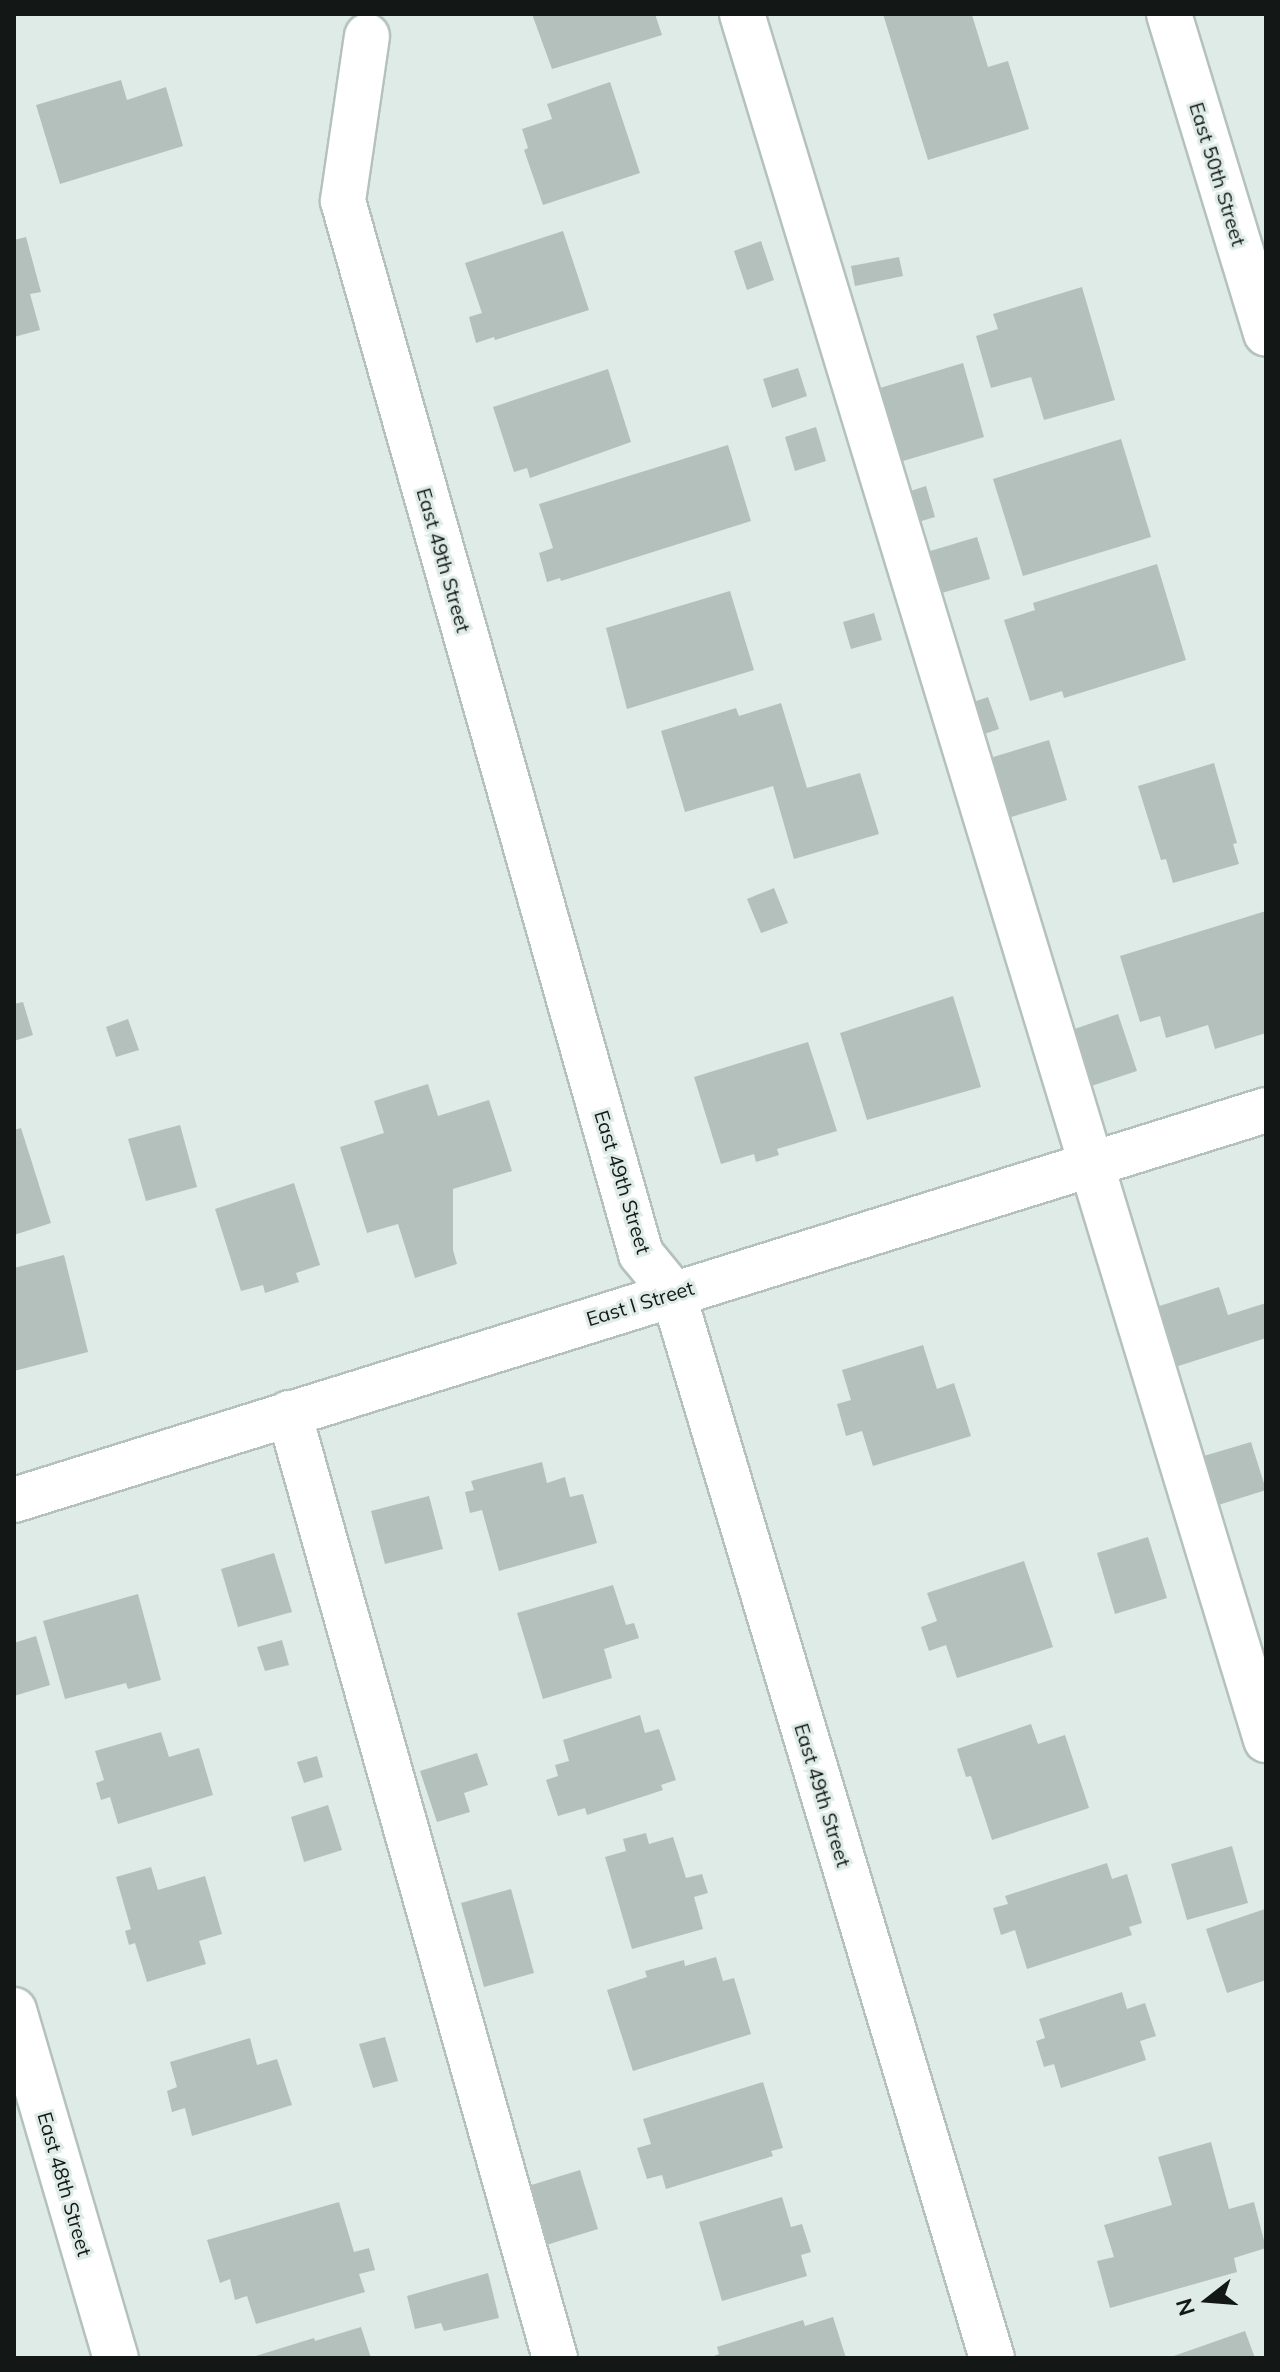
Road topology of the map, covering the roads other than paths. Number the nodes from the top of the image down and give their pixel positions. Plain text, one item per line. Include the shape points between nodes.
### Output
1 (742, 14) edge
2 (1169, 14) edge
3 (367, 36) dead end
4 (1266, 334) edge
5 (1266, 1110) edge
6 (1093, 1163) junction
7 (673, 1293) junction
8 (289, 1413) junction
9 (14, 1500) edge
10 (1266, 1740) edge
11 (14, 2010) edge
12 (116, 2358) edge
13 (555, 2358) edge
14 (992, 2358) edge

1 - 6 street
2 - 4 street, East 50th Street
3 - 7 street, East 49th Street via 343,201 641,1254
5 - 6 street, East I Street
6 - 7 street, East I Street
6 - 10 street
7 - 8 street, East I Street
7 - 14 street, East 49th Street
8 - 9 street, East I Street
8 - 13 street
11 - 12 street, East 48th Street

